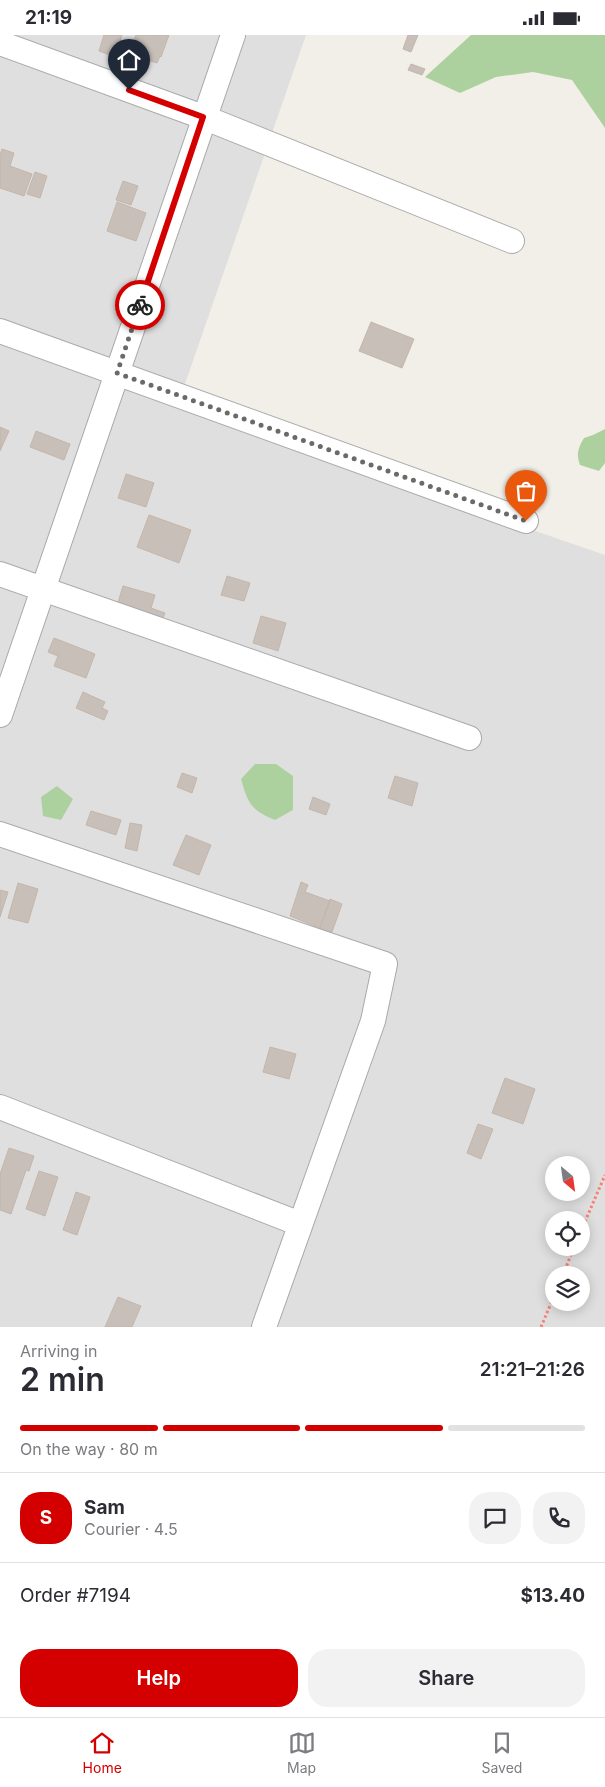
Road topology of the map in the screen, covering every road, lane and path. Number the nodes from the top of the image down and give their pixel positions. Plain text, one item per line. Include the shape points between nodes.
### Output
1 (233, 35) edge
2 (0, 43) edge
3 (203, 117) junction
4 (512, 241) dead end
5 (0, 331) edge
6 (117, 373) junction
7 (526, 521) dead end
8 (0, 573) edge
9 (44, 589) junction
10 (0, 715) edge
11 (469, 738) dead end
12 (0, 834) edge
13 (0, 1107) edge
14 (605, 1175) edge
15 (590, 1211) edge
16 (300, 1224) junction
17 (548, 1311) edge
18 (264, 1327) edge
19 (541, 1327) edge

1 - 3 street
2 - 3 street
3 - 4 street
3 - 6 street
5 - 6 street
6 - 7 street
6 - 9 street
8 - 9 street
9 - 10 street
9 - 11 street
12 - 16 street via 385,964 372,1021
13 - 16 street
14 - 15 path
16 - 18 street
17 - 19 path

